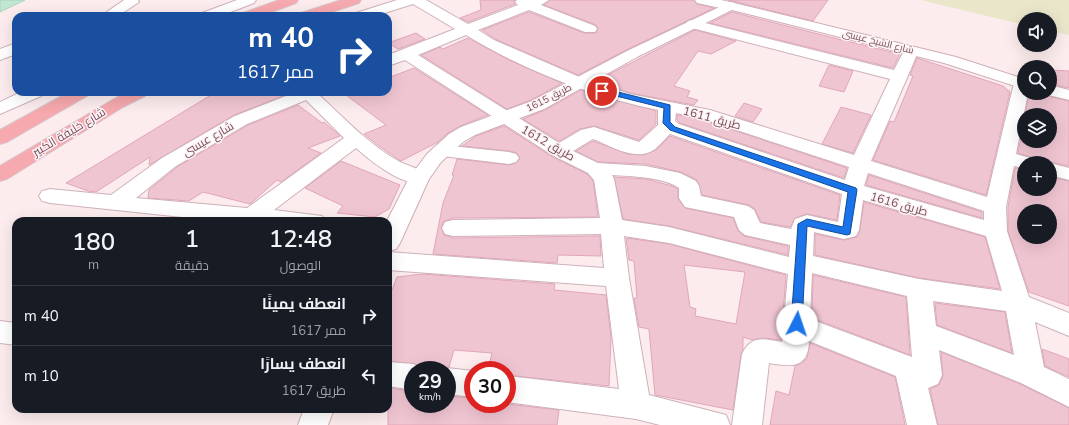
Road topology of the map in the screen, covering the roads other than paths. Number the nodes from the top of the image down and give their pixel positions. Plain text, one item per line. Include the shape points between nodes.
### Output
1 (131, 0) edge
2 (249, 0) edge
3 (291, 0) edge
4 (354, 0) edge
5 (411, 0) edge
6 (416, 0) edge
7 (702, 0) edge
8 (530, 2) edge
9 (730, 6) junction
10 (115, 12) edge
11 (218, 12) edge
12 (259, 12) edge
13 (318, 12) edge
14 (374, 12) edge
15 (693, 24) junction
16 (590, 29) dead end
17 (467, 30) junction
18 (12, 50) edge
19 (912, 50) junction
20 (0, 55) edge
21 (396, 55) edge
22 (900, 77) junction
23 (1017, 81) edge
24 (578, 83) junction
25 (1057, 92) edge
26 (1069, 95) edge
27 (27, 96) edge
28 (74, 96) edge
29 (132, 96) edge
30 (300, 96) edge
31 (314, 96) edge
32 (1019, 100) edge
33 (0, 109) edge
34 (668, 116) junction
35 (505, 118) junction
36 (0, 138) edge
37 (356, 139) junction
38 (559, 150) junction
39 (441, 151) junction
40 (1005, 157) junction
41 (509, 158) dead end
42 (1017, 160) edge
43 (860, 163) junction
44 (595, 169) junction
45 (1057, 171) edge
46 (1069, 174) edge
47 (0, 175) edge
48 (419, 178) junction
49 (853, 190) junction
50 (50, 196) dead end
51 (115, 203) junction
52 (995, 207) junction
53 (253, 215) junction
54 (197, 216) edge
55 (273, 217) edge
56 (612, 226) junction
57 (452, 228) dead end
58 (392, 229) edge
59 (996, 231) junction
60 (802, 257) junction
61 (392, 262) edge
62 (617, 278) junction
63 (919, 290) junction
64 (1018, 303) junction
65 (797, 324) junction
66 (1069, 325) edge
67 (0, 332) edge
68 (923, 332) junction
69 (12, 334) edge
70 (909, 368) junction
71 (392, 374) edge
72 (1031, 374) junction
73 (404, 376) edge
74 (516, 390) edge
75 (1069, 394) edge
76 (636, 405) junction
77 (318, 413) edge
78 (669, 419) edge
79 (313, 425) edge
80 (715, 425) edge
81 (748, 425) edge
82 (922, 425) edge

1 - 10 street via 132,2
2 - 11 street
3 - 12 main road
4 - 13 main road
5 - 14 street
6 - 17 street, طريق 1611
7 - 9 street
8 - 16 street
8 - 17 street
9 - 15 street, طريق 1615
9 - 19 street, شارع الشيخ عيسى
15 - 22 street
15 - 24 street, طريق 1615
17 - 21 street
17 - 24 street, طريق 1611 via 489,43
18 - 20 street
19 - 22 street
19 - 23 street, شارع الشيخ عيسى
21 - 35 street, طريق 1612
22 - 43 street
24 - 34 street, طريق 1611 via 627,98
24 - 35 street, طريق 1615 via 538,105
25 - 26 street
27 - 33 street
28 - 36 main road
29 - 47 main road, شارع خليفة الكبير
30 - 51 street, شارع عيسى via 241,120 169,162
31 - 37 street
32 - 40 street
34 - 38 street via 644,148 634,148 594,133
34 - 43 street, طريق 1611 via 704,114
34 - 49 street, طريق 1616
35 - 38 street, طريق 1612
35 - 39 street, طريق 1615 via 468,131
37 - 48 street via 388,165
37 - 53 street
38 - 44 street, طريق 1612
39 - 41 street
39 - 48 street, طريق 1615
40 - 42 street
40 - 52 street
43 - 49 street
43 - 52 street, طريق 1611
44 - 56 street via 604,179
44 - 60 street via 621,169 683,182 690,186 690,198 693,202 740,211 746,215 747,225
45 - 46 street
48 - 58 street, طريق 1615
49 - 59 street, طريق 1616
49 - 60 street via 847,232 804,222
50 - 51 street
51 - 54 street
52 - 59 street
53 - 54 street
53 - 55 street
56 - 57 street
56 - 60 street
56 - 62 street
59 - 64 street
60 - 63 street
60 - 65 street
61 - 62 street
62 - 76 street
63 - 64 street
63 - 68 street
64 - 66 street
64 - 72 street
65 - 70 street
65 - 81 street via 793,354 761,350 756,354
67 - 69 street
68 - 70 street via 928,375
68 - 72 street
70 - 82 street
71 - 73 street
72 - 75 street
74 - 76 street
76 - 78 street
77 - 79 street
78 - 80 street

